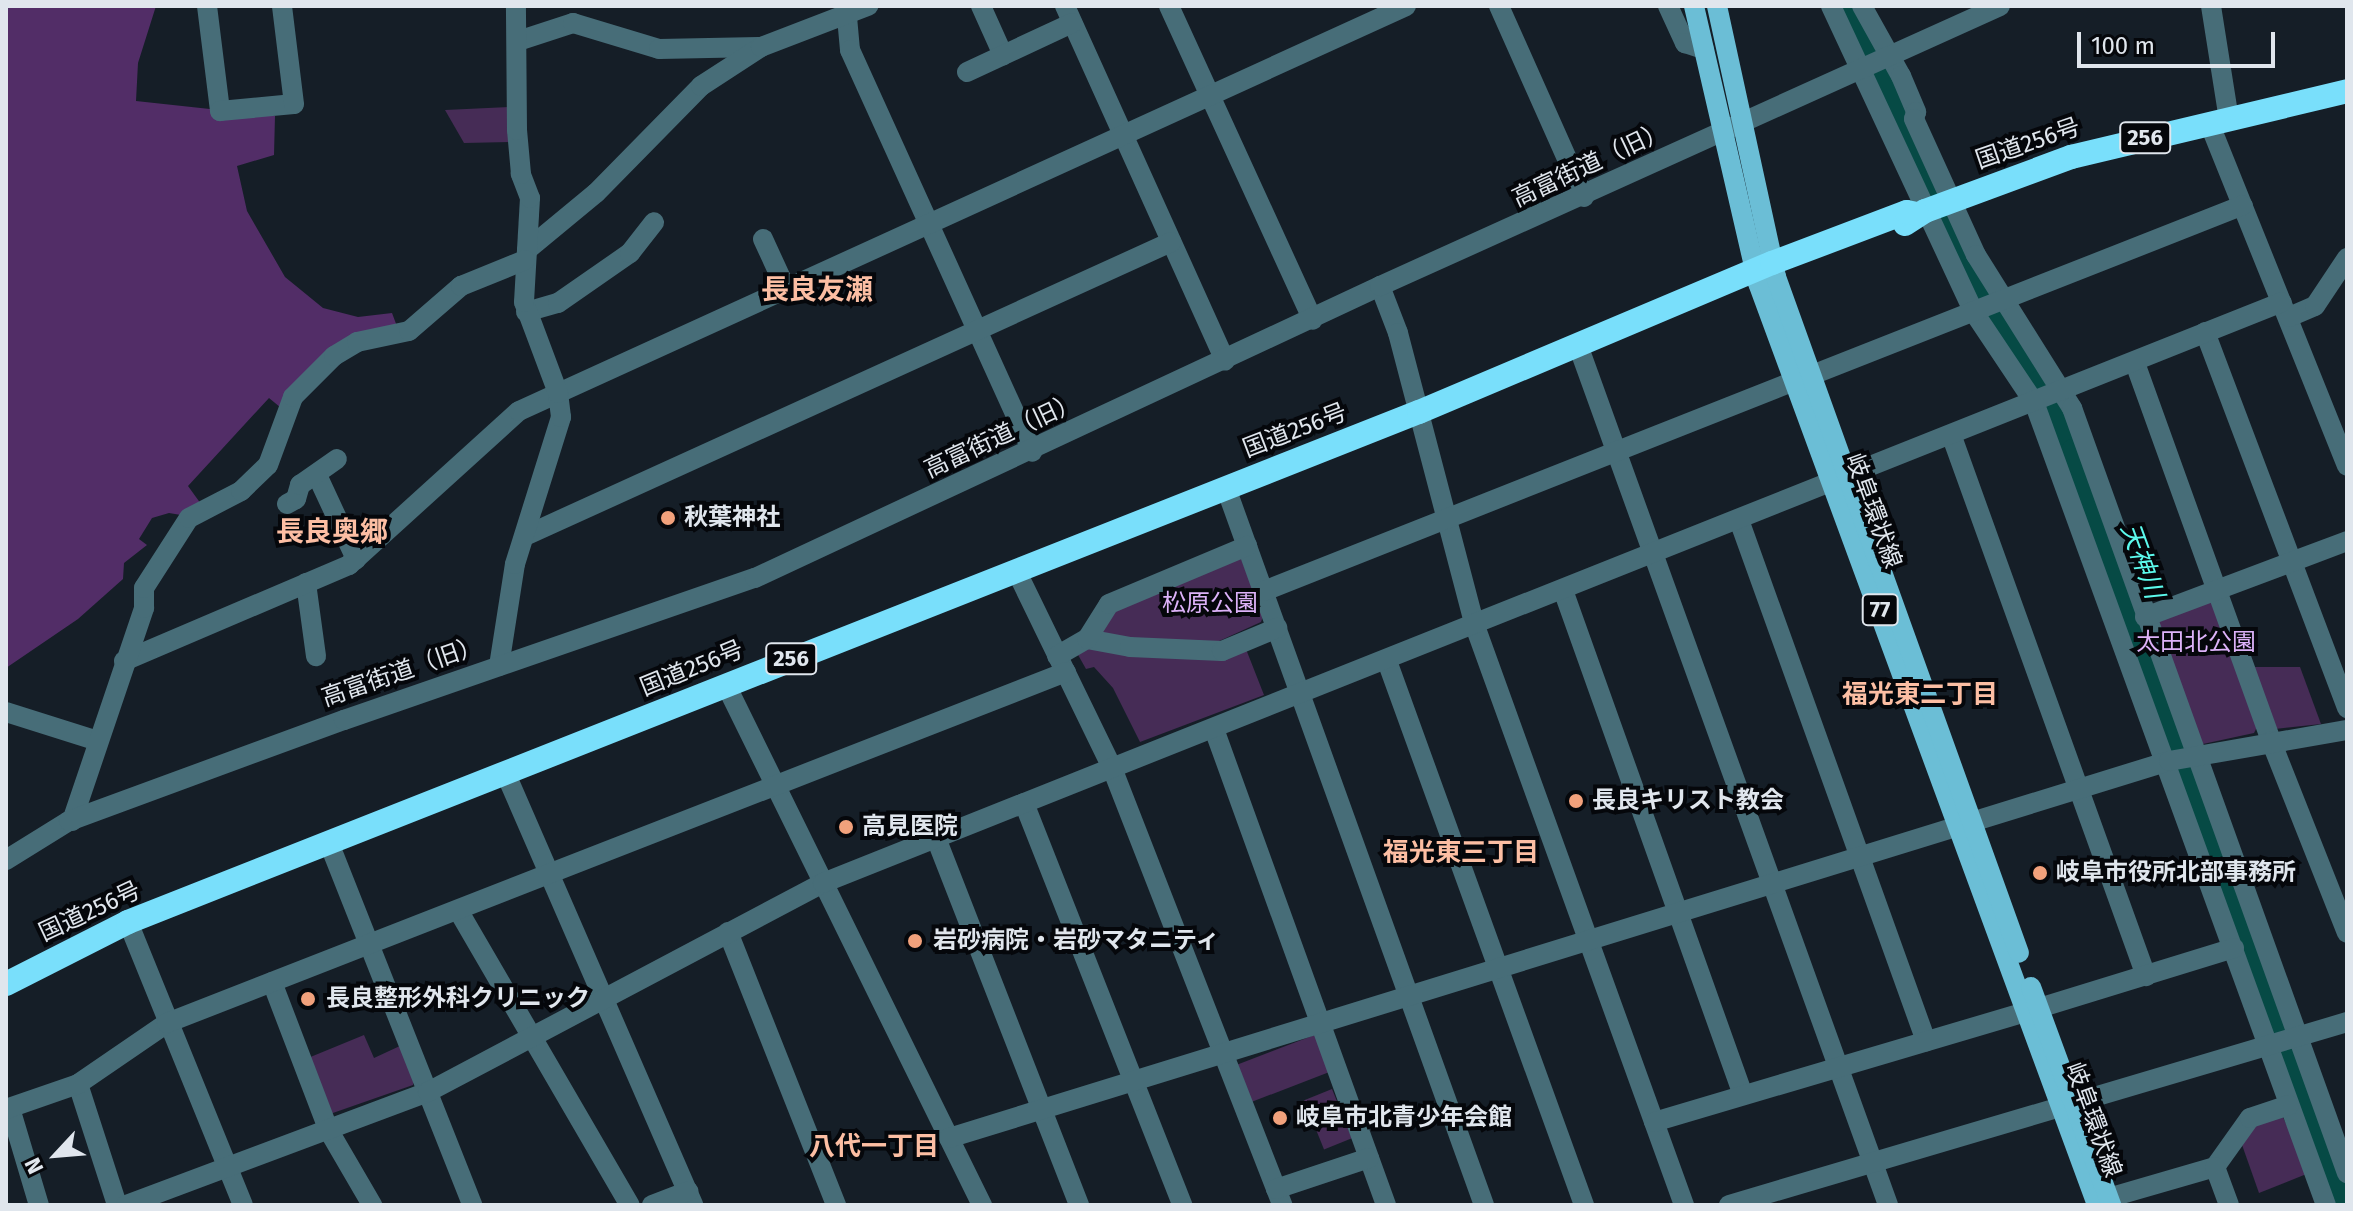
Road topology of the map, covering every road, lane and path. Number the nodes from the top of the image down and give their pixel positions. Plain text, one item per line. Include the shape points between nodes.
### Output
1 (207, 6) edge
2 (282, 6) edge
3 (516, 6) edge
4 (868, 6) edge
5 (981, 6) edge
6 (1169, 6) edge
7 (1406, 6) edge
8 (1499, 6) edge
9 (1668, 6) edge
10 (1694, 6) edge
11 (1717, 6) edge
12 (1831, 6) edge
13 (1862, 6) edge
14 (2000, 6) edge
15 (2211, 6) edge
16 (847, 11) edge
17 (1068, 14) edge
18 (518, 41) junction
19 (761, 47) junction
20 (1704, 49) junction
21 (1003, 55) junction
22 (1885, 57) junction
23 (1858, 70) junction
24 (967, 72) dead end
25 (2347, 91) edge
26 (1208, 95) junction
27 (2219, 122) junction
28 (1731, 127) junction
29 (1122, 134) junction
30 (1584, 197) junction
31 (2243, 205) junction
32 (1934, 207) junction
33 (654, 222) dead end
34 (926, 225) junction
35 (763, 239) dead end
36 (1171, 242) junction
37 (526, 255) junction
38 (2347, 258) edge
39 (1765, 273) junction
40 (1380, 286) junction
41 (786, 289) junction
42 (2000, 298) junction
43 (1973, 310) junction
44 (2286, 310) junction
45 (526, 312) junction
46 (1313, 320) junction
47 (977, 330) junction
48 (2205, 332) junction
49 (1580, 347) junction
50 (1225, 361) junction
51 (2135, 363) junction
52 (1804, 377) junction
53 (2060, 390) junction
54 (558, 393) junction
55 (2036, 401) junction
56 (1419, 412) junction
57 (2339, 422) edge
58 (1952, 437) junction
59 (1032, 452) junction
60 (1616, 452) junction
61 (337, 459) dead end
62 (2347, 465) edge
63 (317, 475) junction
64 (1843, 481) junction
65 (1226, 488) junction
66 (287, 504) dead end
67 (1446, 519) junction
68 (1739, 520) junction
69 (525, 536) junction
70 (2347, 541) edge
71 (1247, 546) junction
72 (1651, 554) junction
73 (356, 559) junction
74 (2292, 563) junction
75 (1016, 570) junction
76 (306, 583) junction
77 (1563, 590) junction
78 (1264, 591) junction
79 (2218, 591) junction
80 (2145, 617) junction
81 (1475, 626) junction
82 (1277, 628) junction
83 (1087, 639) junction
84 (316, 656) dead end
85 (124, 661) junction
86 (1387, 661) junction
87 (1062, 664) junction
88 (499, 666) junction
89 (726, 685) junction
90 (1301, 694) junction
91 (2347, 708) edge
92 (6, 712) edge
93 (1214, 729) junction
94 (2347, 730) edge
95 (95, 740) junction
96 (2271, 741) junction
97 (2195, 755) junction
98 (2167, 763) junction
99 (1112, 768) junction
100 (505, 772) junction
101 (775, 784) junction
102 (2080, 790) junction
103 (1024, 803) junction
104 (72, 821) junction
105 (1965, 826) junction
106 (936, 838) junction
107 (329, 843) junction
108 (1860, 857) junction
109 (6, 860) edge
110 (550, 874) junction
111 (823, 883) junction
112 (1772, 884) junction
113 (458, 910) junction
114 (1678, 913) junction
115 (128, 922) junction
116 (728, 932) junction
117 (2347, 933) edge
118 (1588, 941) junction
119 (370, 945) junction
120 (2234, 948) junction
121 (1498, 968) junction
122 (2146, 976) junction
123 (272, 982) junction
124 (6, 984) edge
125 (1408, 996) junction
126 (605, 998) junction
127 (2032, 1010) junction
128 (2347, 1022) edge
129 (167, 1023) junction
130 (1320, 1023) junction
131 (532, 1037) junction
132 (2295, 1037) junction
133 (1926, 1041) junction
134 (2269, 1045) junction
135 (1223, 1053) junction
136 (1838, 1067) junction
137 (1133, 1081) junction
138 (78, 1084) junction
139 (428, 1092) junction
140 (1743, 1095) junction
141 (2289, 1105) junction
142 (2068, 1106) junction
143 (8, 1108) edge
144 (1041, 1109) junction
145 (1654, 1122) junction
146 (329, 1131) junction
147 (949, 1138) junction
148 (1369, 1158) junction
149 (1873, 1163) junction
150 (2215, 1167) junction
151 (224, 1168) junction
152 (2347, 1173) edge
153 (1279, 1197) edge
154 (690, 1198) edge
155 (139, 1203) edge
156 (2100, 1203) edge
157 (39, 1205) edge
158 (117, 1205) edge
159 (243, 1205) edge
160 (372, 1205) edge
161 (472, 1205) edge
162 (630, 1205) edge
163 (652, 1205) edge
164 (836, 1205) edge
165 (982, 1205) edge
166 (1079, 1205) edge
167 (1182, 1205) edge
168 (1386, 1205) edge
169 (1484, 1205) edge
170 (1584, 1205) edge
171 (1684, 1205) edge
172 (1729, 1205) edge
173 (1888, 1205) edge
174 (2229, 1205) edge
175 (2326, 1205) edge

1 - 2 street via 220,111 294,104
3 - 18 street
4 - 16 street
5 - 21 street
6 - 26 street
7 - 26 street
8 - 30 street
9 - 20 street via 1685,43
10 - 20 main road, 岐阜環状線 / 77
11 - 28 main road, 岐阜環状線 / 77
12 - 23 street
13 - 22 street
14 - 22 street, 高富街道（旧）
15 - 27 street
16 - 19 street
16 - 34 street via 850,50
17 - 21 street
17 - 29 street
18 - 19 street via 573,23 659,49
18 - 37 street via 517,130 521,174 530,198
19 - 37 street via 690,95 596,193
20 - 28 main road, 岐阜環状線 / 77
21 - 24 street
22 - 23 street, 高富街道（旧）
22 - 32 street via 1901,76 1932,160
23 - 28 street, 高富街道（旧）
23 - 32 street
25 - 27 highway, 国道256号 / 256
26 - 29 street
26 - 46 street
27 - 31 street
27 - 32 highway, 国道256号 / 256 via 2110,146
28 - 30 street, 高富街道（旧）
28 - 39 main road, 岐阜環状線 / 77
29 - 34 street
29 - 36 street
30 - 40 street, 高富街道（旧）
31 - 42 street
31 - 44 street
32 - 39 highway, 国道256号 / 256 via 1907,212
32 - 42 street
32 - 43 street
33 - 45 street via 630,253 558,303
34 - 41 street
34 - 47 street
35 - 41 street
36 - 47 street
36 - 50 street
37 - 45 street
37 - 85 street via 461,286 409,331 357,342 306,381 293,397 268,465 241,491 189,518 158,562 144,588 144,608
38 - 44 street via 2315,306
39 - 49 highway, 国道256号 / 256
39 - 52 main road, 岐阜環状線 / 77
40 - 46 street, 高富街道（旧）
40 - 56 street
41 - 54 street
42 - 43 street
42 - 53 street
43 - 52 street
43 - 55 street
44 - 48 street
44 - 57 street
45 - 54 street
46 - 50 street, 高富街道（旧）
47 - 59 street
47 - 69 street
48 - 51 street
48 - 74 street
49 - 56 highway, 国道256号 / 256
49 - 60 street
50 - 59 street, 高富街道（旧）
51 - 53 street
51 - 79 street
52 - 60 street
52 - 64 main road, 岐阜環状線 / 77
53 - 55 street
53 - 80 street
54 - 69 street via 561,417
54 - 73 street via 519,411
55 - 58 street
55 - 98 street
56 - 65 highway, 国道256号 / 256
56 - 67 street
57 - 62 street
58 - 64 street
58 - 102 street
59 - 88 street, 高富街道（旧） via 755,578
60 - 67 street
60 - 72 street
61 - 63 street
63 - 66 street
63 - 73 street
64 - 68 street
64 - 105 main road, 岐阜環状線 / 77
65 - 71 street
65 - 75 highway, 国道256号 / 256
67 - 78 street
67 - 81 street
68 - 72 street
68 - 108 street
69 - 88 street
70 - 74 street
71 - 78 street
71 - 83 street via 1109,604
72 - 77 street
72 - 112 street
73 - 76 street
74 - 79 street
74 - 91 street
75 - 87 street
75 - 89 highway, 国道256号 / 256
76 - 84 street
76 - 85 street
77 - 81 street
77 - 114 street
78 - 82 street
79 - 80 street
79 - 96 street
80 - 97 street
81 - 86 street
81 - 118 street
82 - 83 street via 1222,651 1130,647
82 - 90 street
83 - 87 street
85 - 95 street
86 - 90 street
86 - 121 street
87 - 99 street
87 - 101 street
88 - 104 street, 高富街道（旧）
89 - 100 highway, 国道256号 / 256
89 - 101 street
90 - 93 street
90 - 125 street
92 - 95 street
93 - 99 street
93 - 130 street
94 - 96 street
95 - 104 street
96 - 97 street
96 - 117 street
97 - 98 street
97 - 132 street
98 - 102 street
98 - 120 street
99 - 103 street
99 - 135 street
100 - 107 highway, 国道256号 / 256
100 - 110 street
101 - 110 street
101 - 111 street
102 - 105 street
102 - 122 street
103 - 106 street
103 - 137 street
104 - 109 street, 高富街道（旧）
105 - 108 street
105 - 127 main road, 岐阜環状線 / 77
106 - 111 street
106 - 144 street
107 - 115 highway, 国道256号 / 256
107 - 119 street
108 - 112 street
108 - 133 street
110 - 113 street
110 - 126 street
111 - 116 street
111 - 147 street
112 - 114 street
112 - 136 street
113 - 119 street
113 - 131 street
114 - 118 street
114 - 140 street
115 - 124 highway, 国道256号 / 256
115 - 129 street
116 - 126 street
116 - 164 street
118 - 121 street
118 - 145 street
119 - 123 street
119 - 139 street
120 - 122 street
120 - 134 street
121 - 125 street
121 - 170 street
122 - 127 street
123 - 129 street
123 - 146 street
125 - 130 street
125 - 169 street
126 - 131 street
126 - 154 street
127 - 133 street
127 - 142 main road, 岐阜環状線 / 77
128 - 132 street
129 - 138 street
129 - 151 street
130 - 135 street
130 - 148 street
131 - 139 street
131 - 162 street
132 - 134 street
132 - 152 street
133 - 136 street
134 - 141 street
134 - 142 street
135 - 137 street
135 - 153 street
136 - 140 street
136 - 149 street
137 - 144 street
137 - 167 street
138 - 143 street
138 - 158 street
139 - 146 street
139 - 161 street
140 - 145 street
141 - 150 street via 2250,1118
141 - 175 street
142 - 149 street
142 - 156 main road, 岐阜環状線 / 77
143 - 157 street
144 - 147 street
144 - 166 street
145 - 171 street
146 - 151 street
146 - 160 street
147 - 165 street
148 - 153 street
148 - 168 street
149 - 172 street
149 - 173 street
150 - 156 street
150 - 174 street
151 - 155 street
151 - 159 street
154 - 163 street

